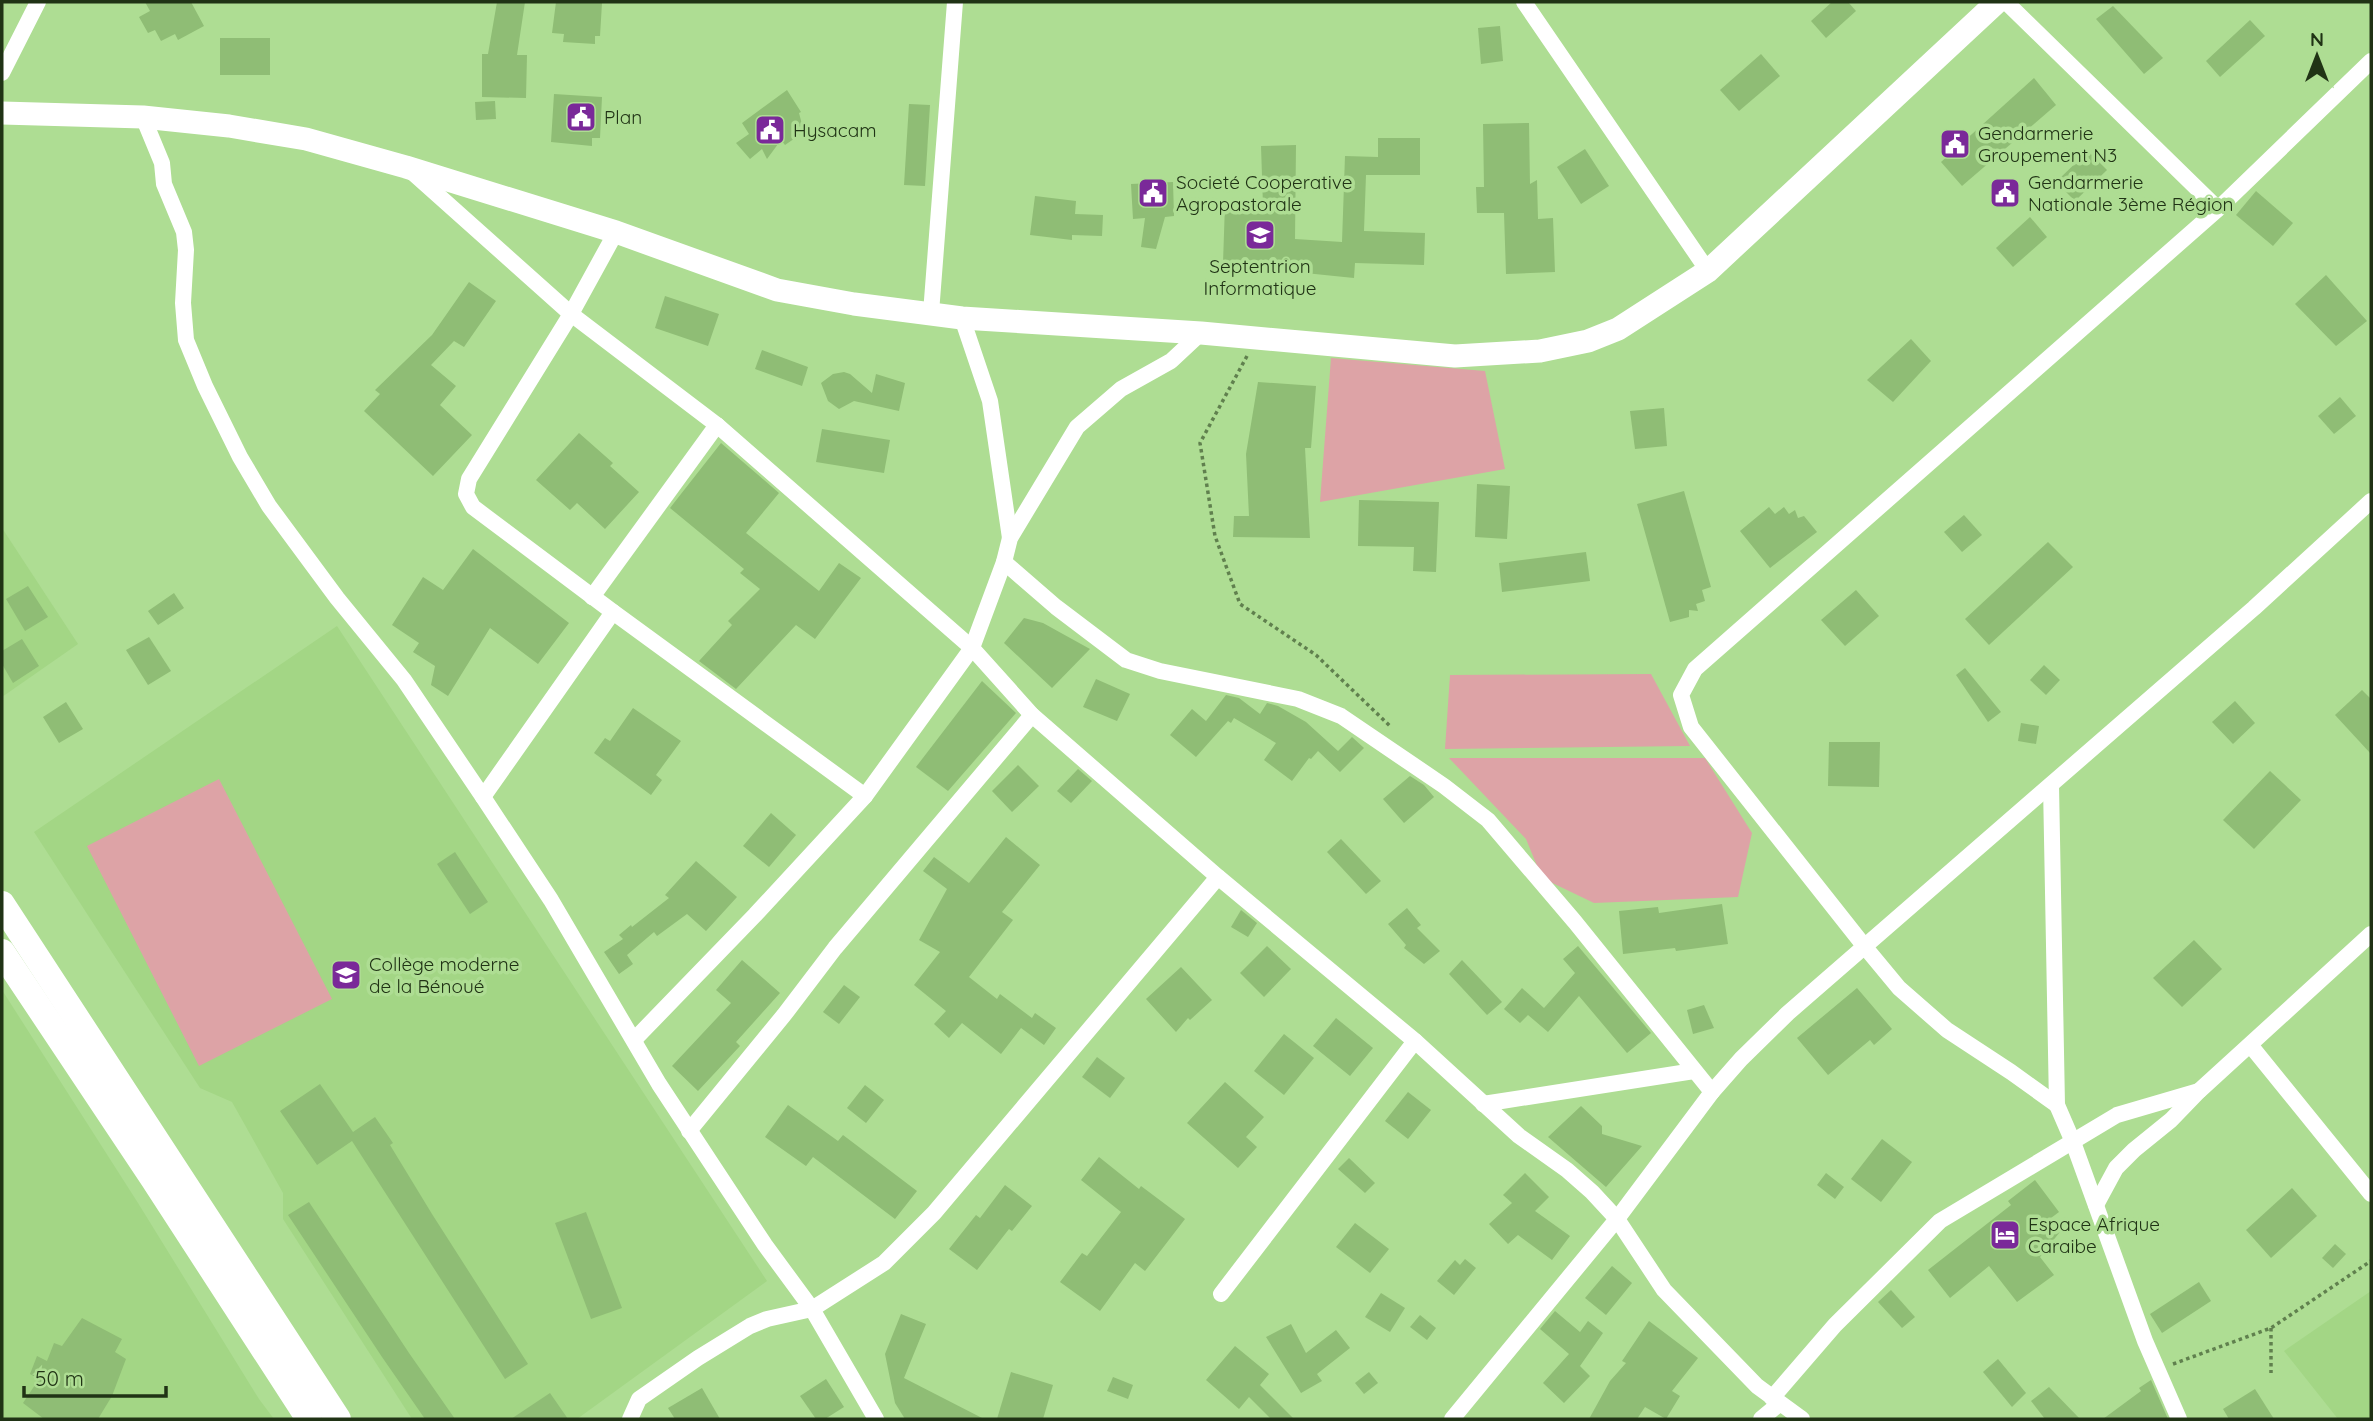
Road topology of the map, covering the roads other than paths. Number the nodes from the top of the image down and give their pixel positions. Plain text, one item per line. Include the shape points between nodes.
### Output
1 (38, 2) edge
2 (955, 2) edge
3 (1524, 2) edge
4 (1997, 2) edge
5 (2006, 2) edge
6 (2371, 61) edge
7 (2, 73) edge
8 (2, 113) edge
9 (144, 117) junction
10 (406, 167) junction
11 (2218, 209) junction
12 (616, 232) junction
13 (1708, 271) junction
14 (931, 313) junction
15 (571, 314) junction
16 (962, 318) junction
17 (1201, 333) junction
18 (717, 425) junction
19 (2371, 501) edge
20 (1010, 538) junction
21 (1004, 562) junction
22 (592, 597) junction
23 (613, 612) junction
24 (972, 648) junction
25 (1032, 715) junction
26 (2051, 785) junction
27 (865, 796) junction
28 (483, 797) junction
29 (1218, 877) junction
30 (2, 904) edge
31 (2371, 934) edge
32 (1865, 947) junction
33 (2, 953) edge
34 (634, 1040) junction
35 (1415, 1041) junction
36 (2251, 1046) junction
37 (1695, 1071) junction
38 (2199, 1091) junction
39 (1712, 1092) junction
40 (1483, 1104) junction
41 (2057, 1105) junction
42 (689, 1131) junction
43 (2073, 1142) junction
44 (163, 1174) junction
45 (2371, 1194) edge
46 (2096, 1205) junction
47 (1618, 1219) junction
48 (1221, 1294) dead end
49 (812, 1309) junction
50 (1776, 1401) junction
51 (309, 1419) edge
52 (338, 1419) edge
53 (630, 1419) edge
54 (876, 1419) edge
55 (1452, 1419) edge
56 (1761, 1419) edge
57 (1802, 1419) edge
58 (2179, 1419) edge

1 - 7 street
2 - 14 street
3 - 13 street
4 - 13 street
5 - 11 street
6 - 11 street
8 - 9 street
9 - 10 street via 306,139
9 - 28 street via 184,232 186,340 234,445 269,506 404,680
10 - 12 street
10 - 15 street
11 - 32 street via 1695,669 1681,695 1691,727
12 - 14 street via 777,290
12 - 15 street
13 - 17 street via 1618,329 1541,351 1455,356
14 - 16 street
15 - 18 street
15 - 22 street via 470,479 466,494 473,507
16 - 17 street
16 - 20 street via 990,401
17 - 20 street via 1171,360 1121,389 1077,427
18 - 22 street
18 - 24 street
19 - 26 street
20 - 21 street
21 - 24 street
21 - 37 street via 1126,660 1298,699 1342,716 1444,786 1488,820
22 - 23 street
23 - 27 street
23 - 28 street
24 - 25 street
24 - 27 street
25 - 29 street
25 - 42 street via 887,885
26 - 32 street
26 - 41 street
27 - 34 street
28 - 34 street
29 - 35 street
29 - 49 street via 934,1213 884,1262
30 - 44 main road
31 - 36 street
32 - 39 street via 1788,1013
32 - 41 street via 1899,988 1947,1030
33 - 44 main road
34 - 42 street
35 - 40 street
35 - 48 street
36 - 38 street
36 - 45 street
37 - 39 street
37 - 40 street
38 - 43 street via 2117,1115
38 - 46 street via 2116,1168
39 - 47 street
40 - 47 street via 1567,1170
41 - 43 street
42 - 49 street
43 - 46 street
43 - 50 street via 1940,1221 1835,1325
44 - 51 main road
44 - 52 main road
46 - 58 street
47 - 50 street via 1664,1290
47 - 55 street
49 - 53 street via 750,1326 639,1399
49 - 54 street
50 - 56 street
50 - 57 street

